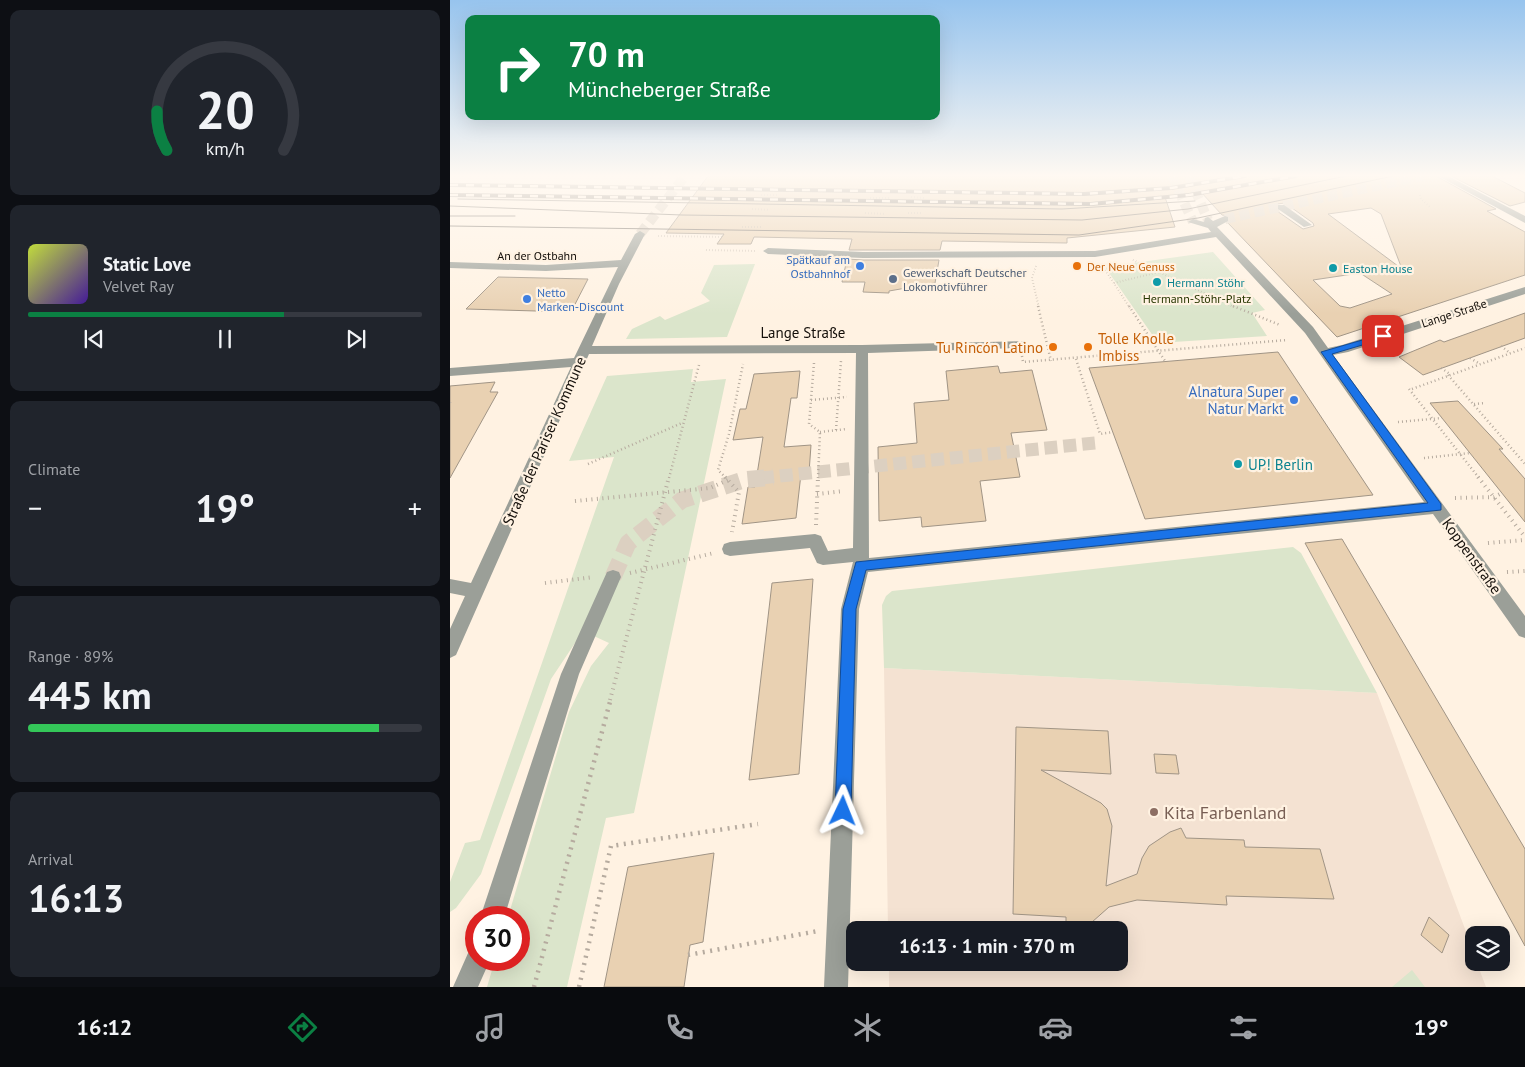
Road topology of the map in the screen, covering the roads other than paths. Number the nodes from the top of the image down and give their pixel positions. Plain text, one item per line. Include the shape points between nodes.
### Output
1 (1193, 222) dead end
2 (1220, 222) tunnel mouth
3 (1303, 222) edge
4 (1307, 225) dead end
5 (1213, 227) junction
6 (640, 234) tunnel mouth
7 (768, 251) road end
8 (624, 264) junction
9 (450, 266) edge
10 (1525, 290) edge
11 (1020, 344) dead end
12 (862, 349) junction
13 (1325, 352) junction
14 (583, 356) junction
15 (450, 372) edge
16 (1437, 507) junction
17 (730, 549) road end
18 (860, 560) junction
19 (612, 577) tunnel mouth
20 (450, 586) edge
21 (476, 591) junction
22 (1525, 630) edge
23 (450, 649) edge
24 (496, 906) edge
25 (473, 971) edge
26 (465, 987) edge
27 (836, 987) edge

1 - 5 street
2 - 5 street
3 - 4 street
5 - 7 street via 1095,254 864,255
5 - 13 street, Koppenstraße via 1309,330
6 - 8 street, Straße der Pariser Kommune
8 - 9 street, An der Ostbahn via 559,268
8 - 14 street, Straße der Pariser Kommune
10 - 13 street, Lange Straße via 1344,349
11 - 12 street, Lange Straße
12 - 14 street, Lange Straße via 612,348
12 - 18 street
13 - 16 street, Koppenstraße
14 - 15 street, Lange Straße
14 - 21 street, Straße der Pariser Kommune
16 - 18 street
16 - 22 street, Koppenstraße
17 - 18 street via 815,541 823,558
18 - 27 street via 850,609
19 - 24 street via 570,674
20 - 21 street
21 - 23 street, Straße der Pariser Kommune
25 - 26 street

